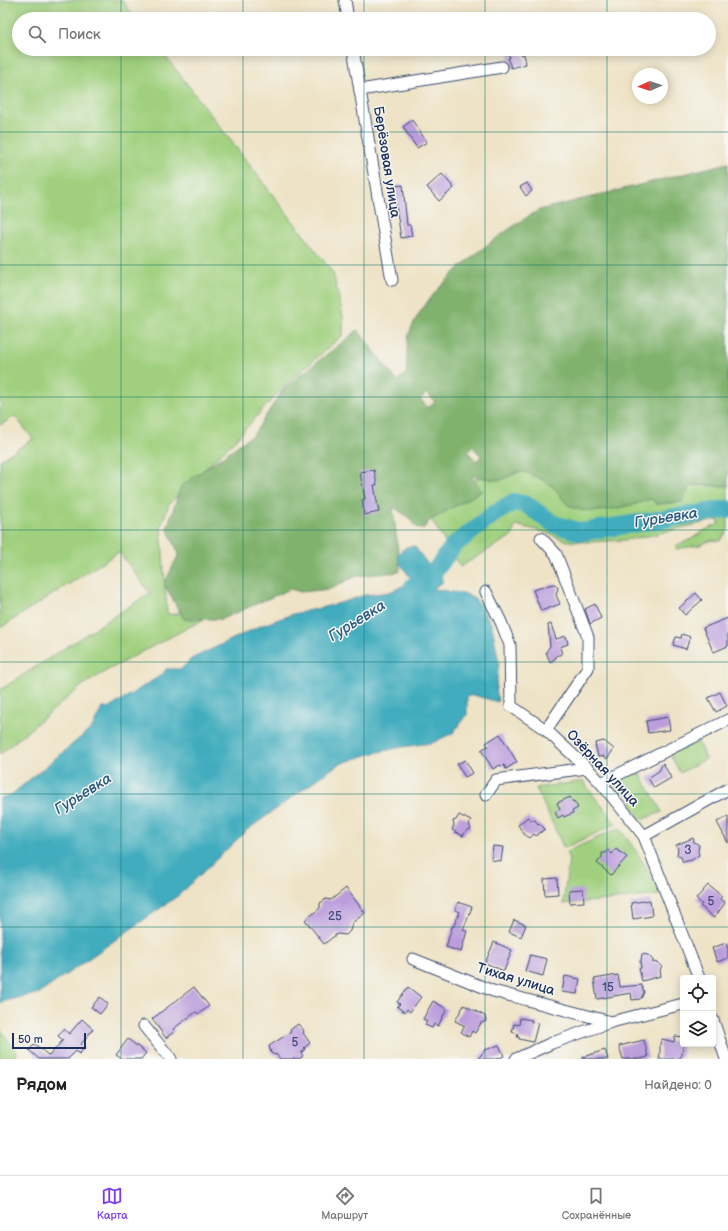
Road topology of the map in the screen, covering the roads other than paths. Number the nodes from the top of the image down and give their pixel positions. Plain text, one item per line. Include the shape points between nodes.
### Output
1 (345, 0) edge
2 (347, 12) edge
3 (354, 56) edge
4 (502, 67) dead end
5 (360, 90) junction
6 (392, 280) dead end
7 (541, 538) dead end
8 (486, 592) dead end
9 (728, 720) edge
10 (546, 730) junction
11 (587, 768) junction
12 (601, 783) junction
13 (728, 789) edge
14 (486, 795) dead end
15 (644, 836) junction
16 (413, 959) dead end
17 (698, 975) edge
18 (680, 1005) edge
19 (611, 1022) junction
20 (144, 1026) dead end
21 (716, 1028) edge
22 (726, 1055) edge
23 (171, 1059) edge
24 (516, 1059) edge

1 - 2 street
3 - 5 street, Берёзовая улица
4 - 5 street
5 - 6 street, Берёзовая улица
7 - 10 street via 556,554 588,637 588,668
8 - 10 street, Озёрная улица via 510,645 511,706
9 - 12 street
10 - 11 street, Озёрная улица
11 - 12 street, Озёрная улица
11 - 14 street via 496,780
12 - 15 street, Озёрная улица
13 - 15 street
15 - 17 street, Озёрная улица
16 - 19 street, Тихая улица via 493,991
18 - 19 street
19 - 24 street
20 - 23 street
21 - 22 street

